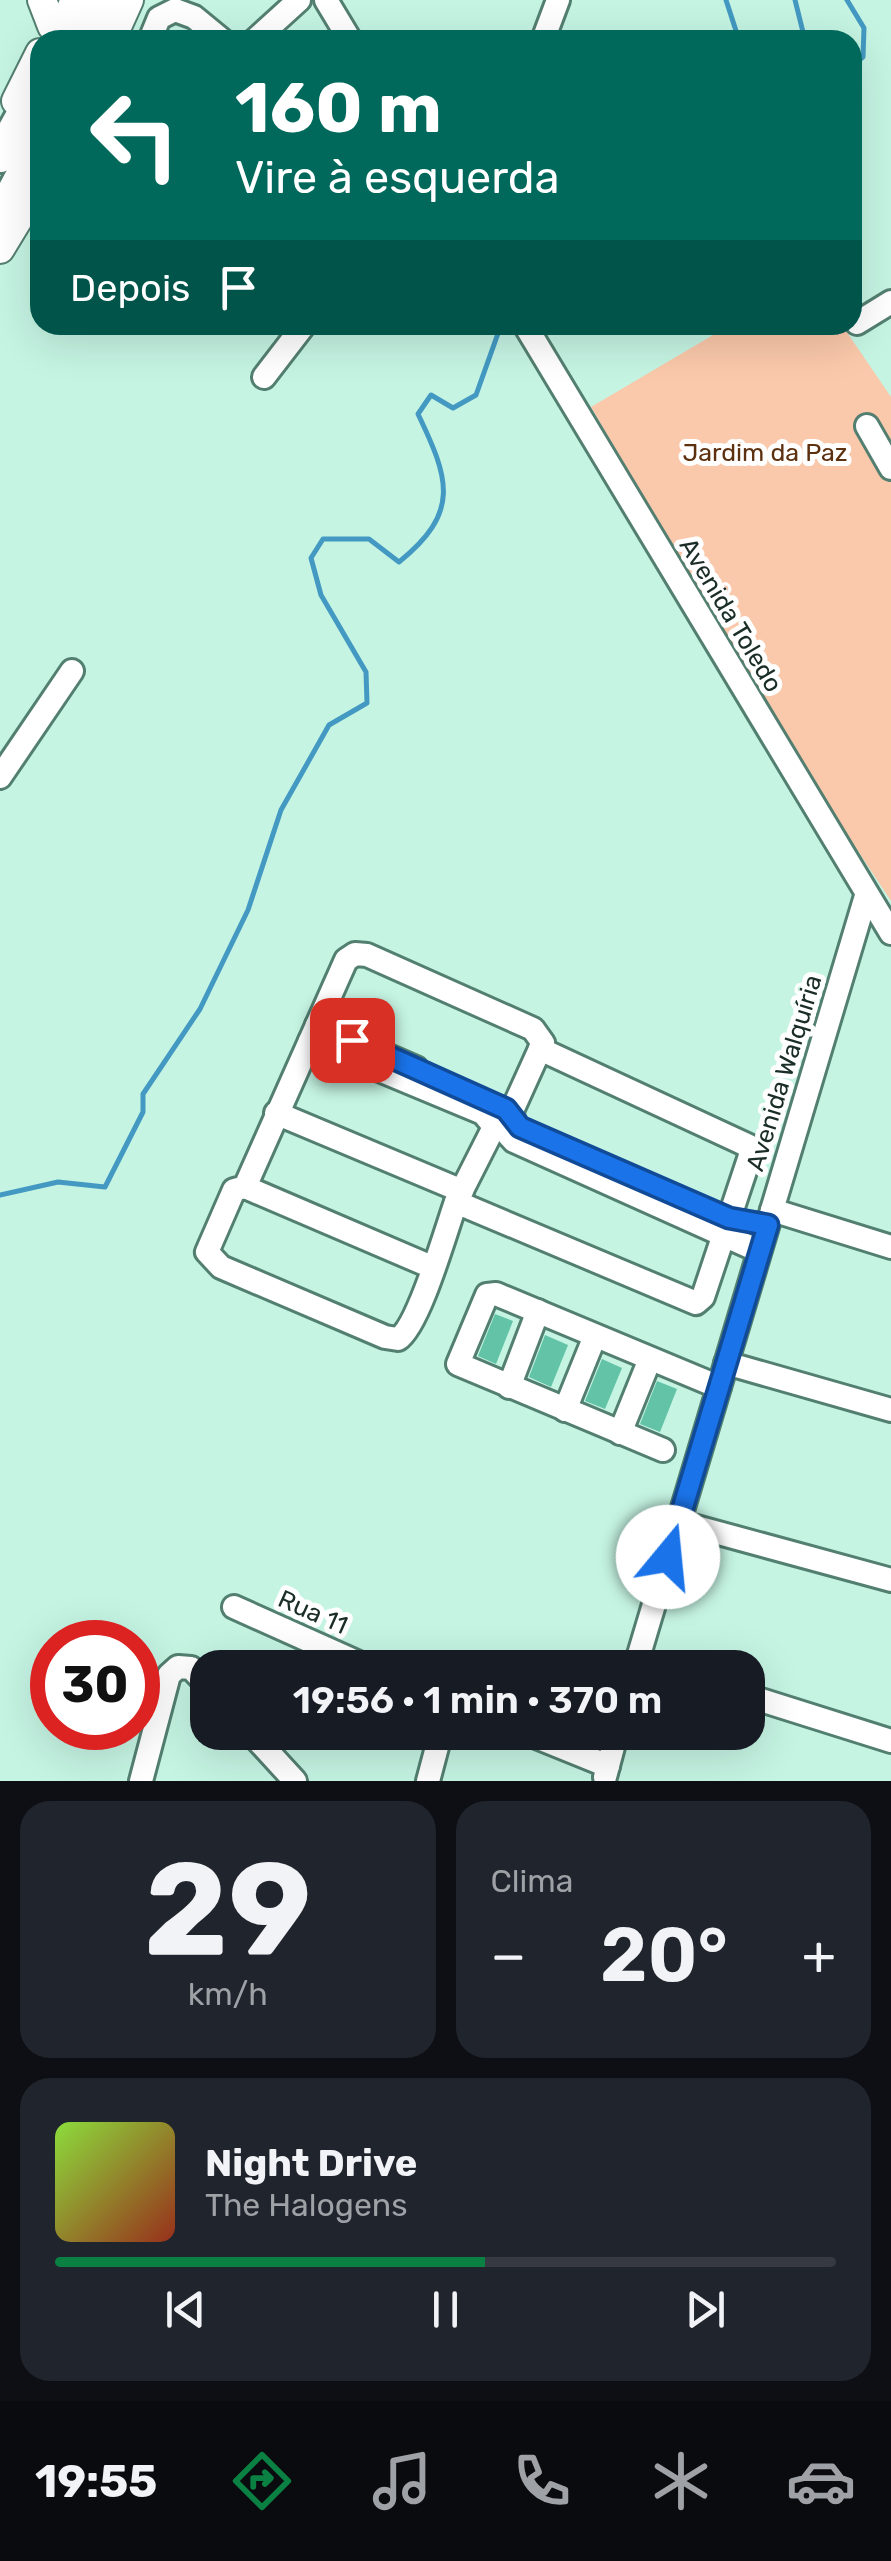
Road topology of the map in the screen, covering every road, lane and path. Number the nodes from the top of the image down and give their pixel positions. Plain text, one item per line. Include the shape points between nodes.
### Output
1 (78, 0) edge
2 (109, 0) edge
3 (129, 0) edge
4 (273, 0) edge
5 (299, 0) edge
6 (326, 0) edge
7 (558, 0) edge
8 (52, 21) edge
9 (96, 30) edge
10 (116, 30) edge
11 (154, 30) edge
12 (210, 30) edge
13 (253, 30) edge
14 (266, 30) edge
15 (344, 30) edge
16 (547, 30) edge
17 (30, 73) edge
18 (30, 102) edge
19 (0, 132) edge
20 (0, 156) edge
21 (30, 161) edge
22 (30, 199) edge
23 (0, 217) edge
24 (0, 249) edge
25 (891, 302) edge
26 (862, 320) edge
27 (296, 335) edge
28 (531, 335) edge
29 (264, 376) dead end
30 (867, 426) dead end
31 (891, 468) edge
32 (72, 671) dead end
33 (0, 777) edge
34 (866, 896) junction
35 (891, 933) edge
36 (314, 1033) junction
37 (540, 1049) junction
38 (276, 1113) junction
39 (502, 1119) junction
40 (245, 1187) junction
41 (459, 1197) junction
42 (770, 1218) junction
43 (726, 1225) junction
44 (891, 1247) edge
45 (759, 1251) junction
46 (432, 1267) junction
47 (538, 1312) junction
48 (595, 1336) junction
49 (650, 1359) junction
50 (726, 1364) junction
51 (509, 1387) junction
52 (718, 1387) junction
53 (565, 1410) junction
54 (891, 1410) edge
55 (620, 1432) junction
56 (663, 1450) dead end
57 (678, 1522) junction
58 (891, 1580) edge
59 (234, 1607) dead end
60 (330, 1650) edge
61 (647, 1650) edge
62 (190, 1668) edge
63 (765, 1701) edge
64 (891, 1741) edge
65 (267, 1750) edge
66 (436, 1750) edge
67 (559, 1750) edge
68 (606, 1774) edge
69 (141, 1781) edge
70 (295, 1781) edge
71 (428, 1781) edge

1 - 8 highway
2 - 9 highway
3 - 10 main road
4 - 13 street
5 - 14 street
6 - 15 street
7 - 16 street
11 - 12 street via 159,18 176,10
17 - 19 main road
18 - 20 highway
21 - 23 highway
22 - 24 main road
25 - 26 street
27 - 29 street
28 - 34 street, Avenida Toledo
30 - 31 street
32 - 33 street
34 - 35 street, Avenida Toledo
34 - 42 street, Avenida Walquíria
36 - 37 street via 346,960 360,954 533,1029
36 - 38 street
36 - 39 street
37 - 39 street
37 - 43 street via 749,1146
38 - 40 street
38 - 41 street
39 - 41 street
39 - 43 street via 514,1141
40 - 46 street
40 - 46 street via 234,1190 207,1252 212,1262 384,1337 404,1336
41 - 43 street via 696,1303
41 - 46 street
42 - 43 street
42 - 44 street
42 - 45 street, Avenida Walquíria
43 - 45 street
45 - 50 street, Avenida Walquíria
47 - 48 street
47 - 51 street
47 - 51 street via 487,1295 458,1364
48 - 49 street
48 - 53 street
49 - 52 street
49 - 55 street
50 - 52 street, Avenida Walquíria
50 - 54 street
51 - 53 street
52 - 57 street, Avenida Walquíria
53 - 55 street
55 - 56 street
57 - 58 street
57 - 61 street, Avenida Walquíria
59 - 60 street, Rua 11
62 - 69 street via 178,1667 164,1685
63 - 64 street
65 - 70 street
66 - 71 street
67 - 68 street

